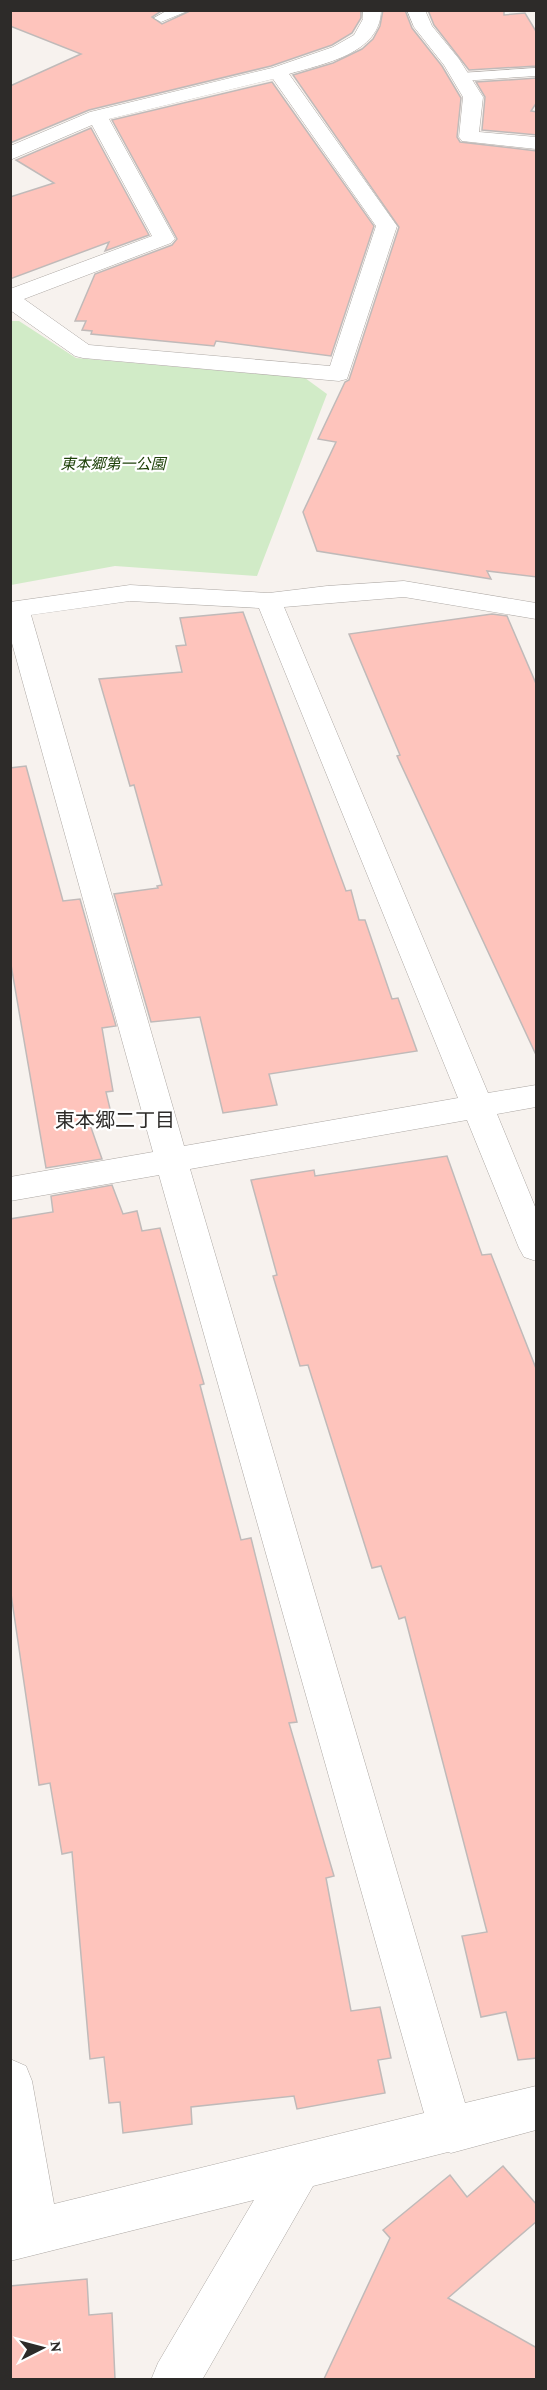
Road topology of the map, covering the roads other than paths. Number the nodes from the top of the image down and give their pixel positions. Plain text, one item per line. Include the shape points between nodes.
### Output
1 (183, 10) edge
2 (372, 10) edge
3 (416, 10) edge
4 (161, 18) dead end
5 (278, 72) junction
6 (537, 72) edge
7 (461, 77) junction
8 (97, 116) junction
9 (537, 143) edge
10 (10, 154) edge
11 (10, 298) edge
12 (269, 601) junction
13 (13, 609) edge
14 (537, 611) edge
15 (537, 1096) edge
16 (479, 1105) junction
17 (172, 1161) junction
18 (10, 1189) edge
19 (537, 1248) edge
20 (10, 2081) edge
21 (537, 2108) edge
22 (451, 2131) junction
23 (298, 2168) junction
24 (23, 2235) edge
25 (175, 2379) edge

1 - 4 lane
2 - 5 street via 372,19 362,38 340,51
3 - 7 street via 423,27
5 - 8 street
5 - 11 street via 387,226 339,374 83,351
6 - 7 lane
7 - 9 street via 473,96 469,137
8 - 10 street
8 - 11 street via 164,239
12 - 13 street via 130,593
12 - 14 street via 404,589
12 - 16 street
13 - 17 street
15 - 16 street
16 - 17 street
16 - 19 street
17 - 18 street
17 - 22 street
20 - 24 street
21 - 22 street
22 - 23 street
23 - 24 street
23 - 25 street

